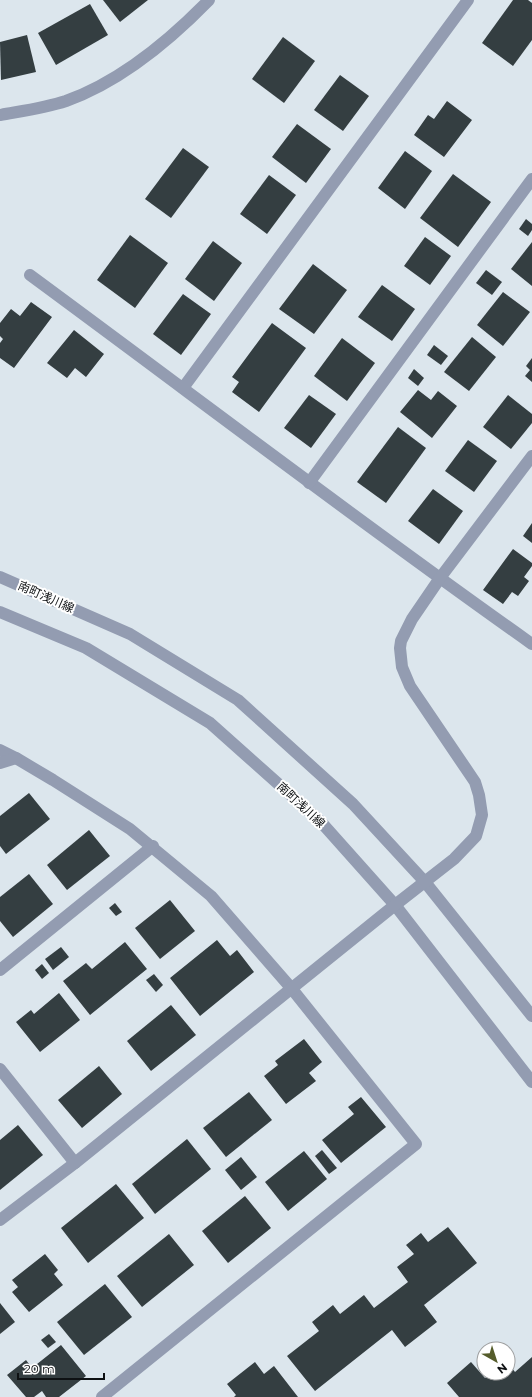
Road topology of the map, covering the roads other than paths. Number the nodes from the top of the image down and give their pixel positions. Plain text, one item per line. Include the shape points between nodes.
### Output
1 (209, 0) edge
2 (468, 0) edge
3 (0, 115) edge
4 (532, 179) edge
5 (30, 275) dead end
6 (183, 388) junction
7 (532, 456) edge
8 (309, 483) junction
9 (0, 577) edge
10 (440, 578) junction
11 (0, 612) edge
12 (532, 644) edge
13 (0, 750) edge
14 (16, 758) junction
15 (0, 763) edge
16 (153, 846) junction
17 (425, 882) junction
18 (395, 905) junction
19 (0, 970) edge
20 (292, 989) junction
21 (532, 1016) edge
22 (0, 1069) edge
23 (532, 1082) edge
24 (75, 1163) junction
25 (0, 1220) edge
26 (102, 1397) edge

1 - 3 street via 143,58 103,84 66,101
2 - 6 street
4 - 8 street
5 - 6 street
6 - 8 street
7 - 10 street
8 - 10 street
9 - 17 street, 南町浅川線 via 130,634 238,700 353,804
10 - 12 street
10 - 17 street via 412,619 401,641 402,667 410,686 474,782 482,815 476,836 454,859
11 - 18 street, 南町浅川線 via 86,648 210,723 320,822
13 - 14 street
14 - 15 street
14 - 16 street
16 - 19 street
16 - 20 street via 211,896
17 - 18 street
17 - 21 street, 南町浅川線
18 - 20 street
18 - 23 street, 南町浅川線
20 - 24 street
20 - 26 street via 416,1144
22 - 24 street
24 - 25 street

